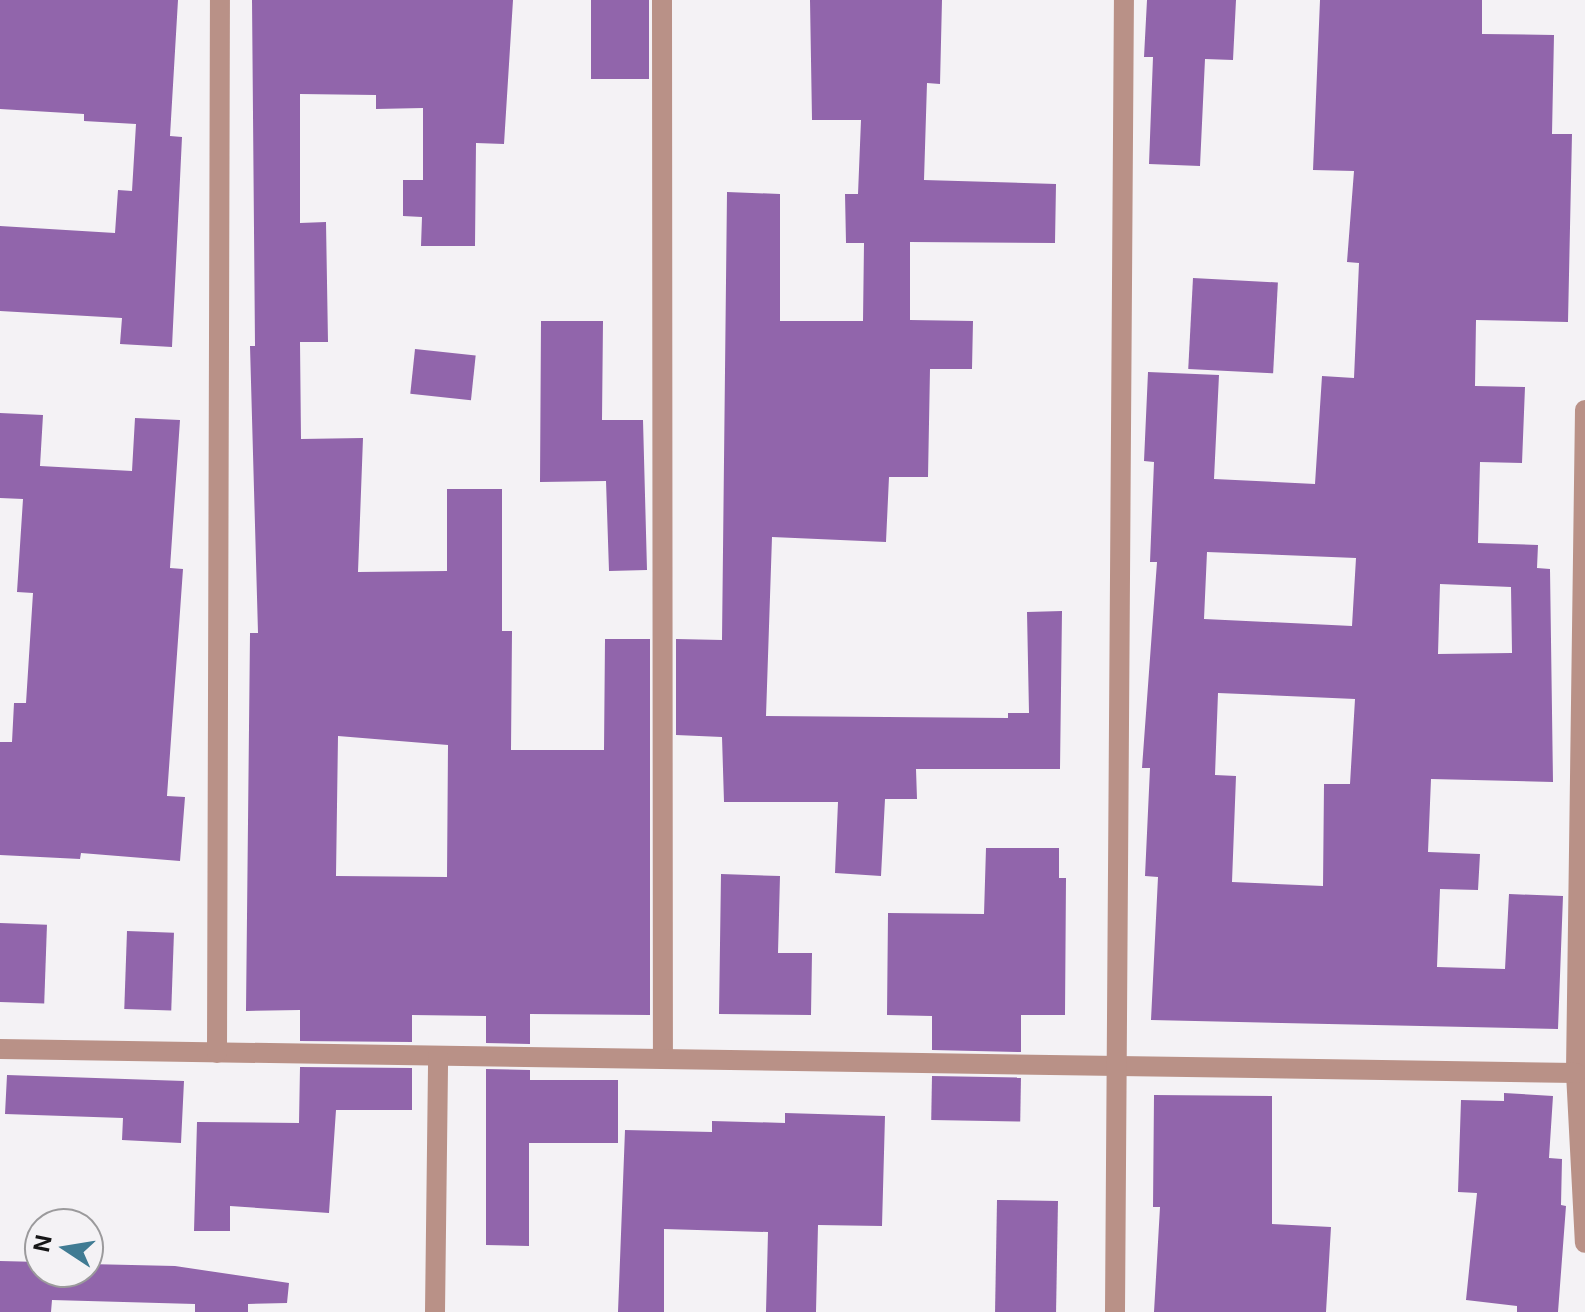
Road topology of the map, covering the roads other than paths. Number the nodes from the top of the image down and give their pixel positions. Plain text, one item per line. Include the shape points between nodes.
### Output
1 (220, 0) edge
2 (662, 0) edge
3 (1124, 0) edge
4 (1585, 410) edge
5 (0, 1049) edge
6 (217, 1053) junction
7 (438, 1056) junction
8 (663, 1059) junction
9 (1117, 1066) junction
10 (1576, 1073) junction
11 (1585, 1243) edge
12 (435, 1312) edge
13 (1115, 1312) edge

1 - 6 street
2 - 8 street
3 - 9 street
4 - 10 street
5 - 6 street
6 - 7 street
7 - 8 street
7 - 12 street
8 - 9 street
9 - 10 street
9 - 13 street
10 - 11 street

